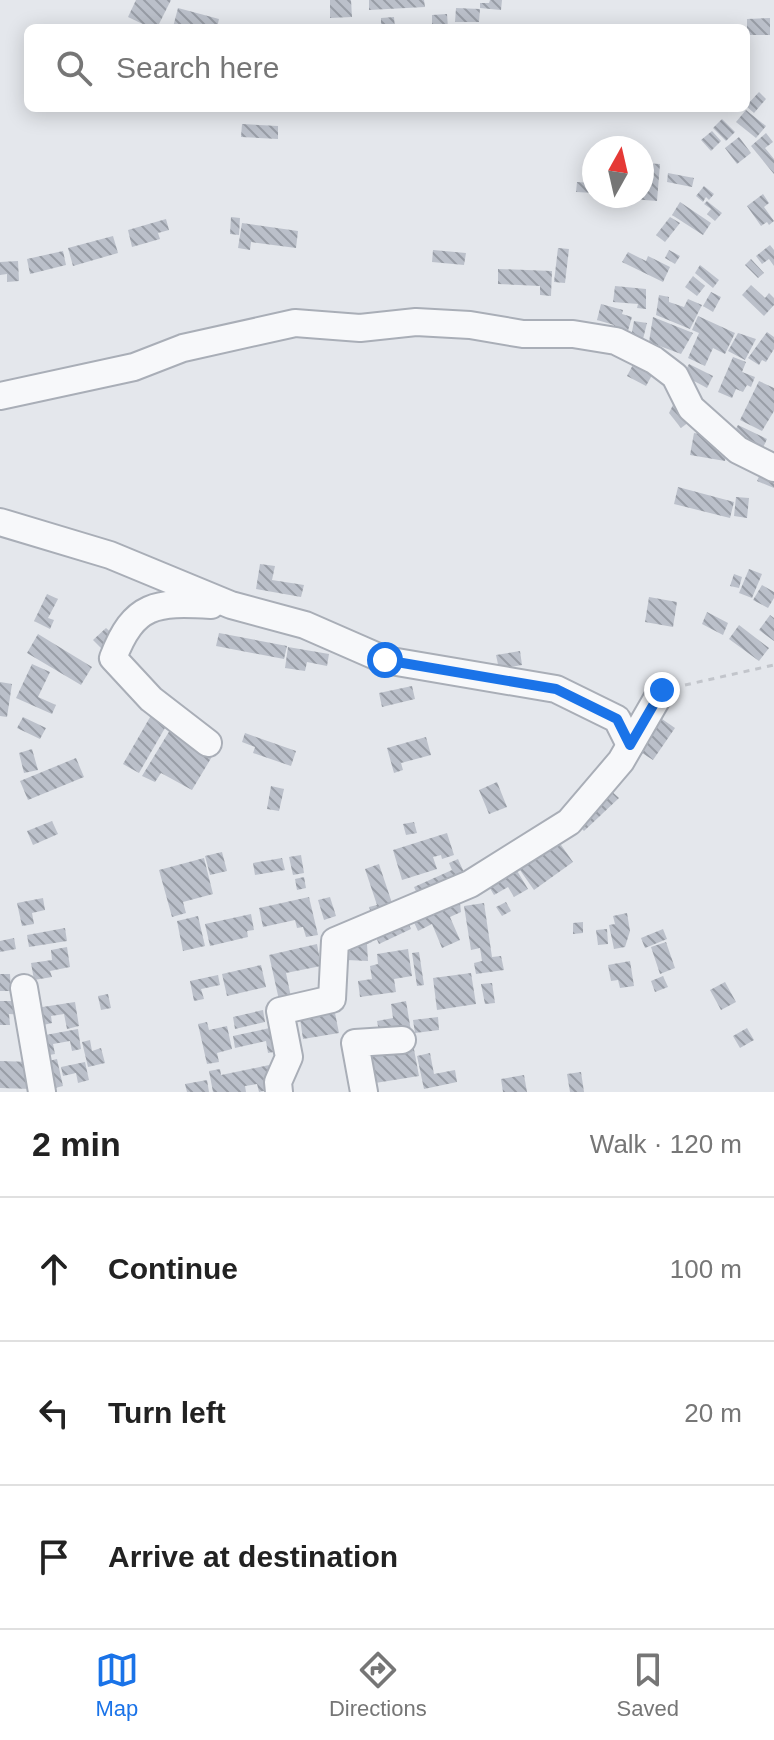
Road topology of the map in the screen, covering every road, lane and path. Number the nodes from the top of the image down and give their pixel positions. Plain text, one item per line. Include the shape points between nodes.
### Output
1 (0, 396) edge
2 (774, 468) edge
3 (0, 522) edge
4 (231, 605) junction
5 (774, 665) edge
6 (662, 690) joint
7 (208, 743) dead end
8 (630, 745) junction
9 (24, 988) dead end
10 (402, 1040) dead end
11 (42, 1092) edge
12 (279, 1092) edge
13 (364, 1092) edge

1 - 2 street via 134,367 183,348 295,323 360,328 416,322 573,334 616,341 654,360 675,376 691,408 738,450
3 - 4 street via 110,555
4 - 7 street via 158,607 136,617 113,658 151,699
4 - 8 street via 305,625 385,660 556,689 617,719
5 - 6 path
6 - 8 street
8 - 12 street via 569,822 470,884 335,941 332,999 280,1011 289,1057
9 - 11 street
10 - 13 street via 355,1043

